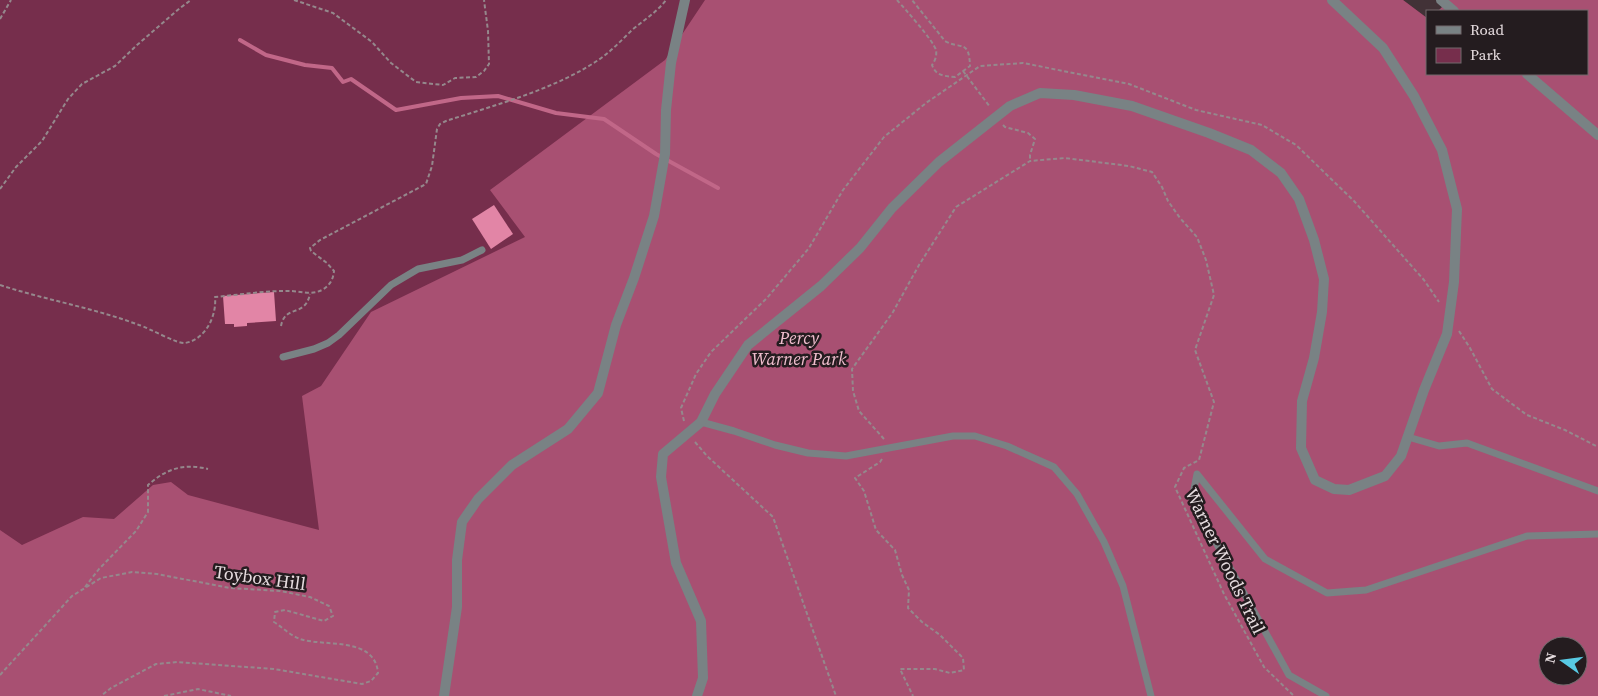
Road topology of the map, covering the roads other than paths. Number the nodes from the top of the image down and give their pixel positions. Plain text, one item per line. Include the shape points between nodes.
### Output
1 (685, 0) edge
2 (1332, 0) edge
3 (1441, 0) edge
4 (1453, 10) edge
5 (1528, 75) edge
6 (1598, 135) edge
7 (482, 250) dead end
8 (283, 356) dead end
9 (701, 422) junction
10 (1408, 437) junction
11 (1598, 491) edge
12 (1598, 534) edge
13 (444, 696) edge
14 (696, 696) edge
15 (1151, 696) edge
16 (1326, 696) edge

1 - 13 street via 670,63 665,154 654,216 616,325 598,393 568,429 512,465 478,498 462,522 457,560 457,607
2 - 10 street via 1383,48 1414,96 1442,150 1457,209 1454,282 1447,334
3 - 4 street
5 - 6 street
7 - 8 lane via 462,260 418,269 391,285 328,343
9 - 10 street via 715,394 748,346 821,286 938,162 1010,106 1040,93 1074,95 1132,106 1251,150 1281,173 1299,199 1324,279 1316,349 1302,402 1301,448 1315,480 1334,489 1349,490 1385,476 1401,456
9 - 14 street via 663,454 661,477 676,563 701,621 703,678
9 - 15 lane via 808,453 846,456 953,436 975,436 1054,467 1077,494 1104,542 1122,586
10 - 11 lane via 1439,446 1467,443
12 - 16 lane via 1526,536 1366,590 1327,593 1265,559 1198,474 1192,499 1289,674

